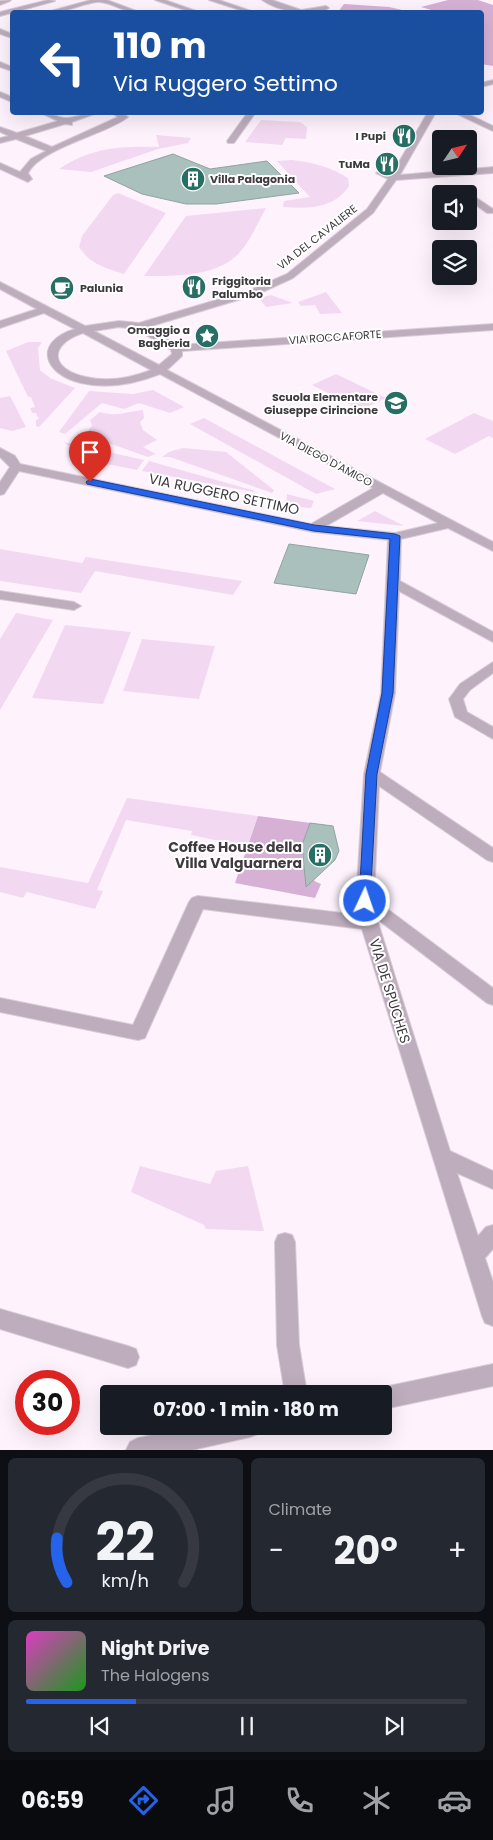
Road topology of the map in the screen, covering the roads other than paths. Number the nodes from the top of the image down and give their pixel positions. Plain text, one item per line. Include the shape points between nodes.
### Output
1 (51, 0) edge
2 (99, 0) edge
3 (158, 0) edge
4 (212, 0) edge
5 (265, 0) edge
6 (318, 0) edge
7 (327, 6) edge
8 (15, 10) edge
9 (70, 10) edge
10 (130, 10) edge
11 (190, 10) edge
12 (244, 10) edge
13 (294, 10) edge
14 (309, 10) edge
15 (50, 115) edge
16 (87, 115) edge
17 (122, 115) edge
18 (250, 115) edge
19 (430, 115) edge
20 (463, 115) edge
21 (65, 122) junction
22 (0, 129) edge
23 (493, 129) edge
24 (91, 132) junction
25 (17, 136) junction
26 (0, 141) edge
27 (231, 141) dead end
28 (52, 152) junction
29 (0, 166) edge
30 (493, 170) edge
31 (380, 172) dead end
32 (394, 178) junction
33 (477, 202) edge
34 (490, 211) dead end
35 (0, 285) edge
36 (42, 307) junction
37 (0, 324) edge
38 (139, 326) junction
39 (493, 327) edge
40 (82, 329) junction
41 (176, 348) junction
42 (160, 372) junction
43 (0, 452) edge
44 (16, 467) junction
45 (381, 488) junction
46 (0, 491) edge
47 (449, 524) junction
48 (314, 528) junction
49 (395, 536) junction
50 (493, 547) edge
51 (394, 583) junction
52 (0, 595) edge
53 (74, 606) dead end
54 (493, 638) edge
55 (493, 666) edge
56 (493, 734) edge
57 (372, 774) junction
58 (493, 856) edge
59 (365, 901) junction
60 (369, 923) junction
61 (493, 998) edge
62 (0, 1005) edge
63 (443, 1157) junction
64 (493, 1180) edge
65 (493, 1234) edge
66 (286, 1242) dead end
67 (474, 1256) junction
68 (493, 1316) edge
69 (0, 1319) edge
70 (128, 1357) dead end
71 (493, 1375) edge
72 (295, 1385) edge
73 (392, 1396) edge
74 (208, 1435) edge
75 (138, 1450) edge

1 - 8 street
1 - 9 street
2 - 9 street
2 - 10 street
3 - 11 street
4 - 12 street
5 - 13 street
6 - 7 street
7 - 14 street
15 - 21 street
16 - 21 street
17 - 24 street via 124,116
18 - 27 street
19 - 32 street, VIA DEL CAVALIERE
20 - 23 street
21 - 24 street
21 - 25 street
22 - 25 street
24 - 28 street
25 - 26 street
25 - 28 street
28 - 29 street via 27,167 24,173 27,178
30 - 32 street
31 - 32 street
32 - 38 street, VIA DEL CAVALIERE via 370,211 290,276 254,292
33 - 34 street
35 - 36 street, VIA DIEGO D'AMICO
36 - 37 street
36 - 40 street, VIA DIEGO D'AMICO
38 - 40 street via 113,324
38 - 41 street
39 - 41 street, VIA ROCCAFORTE
40 - 42 street, VIA DIEGO D'AMICO
40 - 42 street via 62,339 54,348 52,357 64,372 104,382 142,378
41 - 42 street via 178,354 172,364
42 - 45 street, VIA DIEGO D'AMICO
43 - 44 street
44 - 46 street
44 - 48 street, VIA RUGGERO SETTIMO
45 - 47 street, VIA DIEGO D'AMICO
45 - 48 street
47 - 49 street, VIA RUGGERO SETTIMO
47 - 50 street, VIA DIEGO D'AMICO
48 - 49 street, VIA RUGGERO SETTIMO
49 - 51 street, VIA DE SPUCHES
51 - 54 street
51 - 57 street, VIA DE SPUCHES via 388,693
52 - 53 street
55 - 56 street via 465,687 456,699 460,714
57 - 58 street
57 - 59 street, VIA DE SPUCHES
59 - 60 street, VIA DE SPUCHES
59 - 61 street
60 - 62 street via 198,902 138,1033
60 - 63 street, VIA DE SPUCHES
63 - 64 street
63 - 67 street, VIA DE SPUCHES
65 - 67 street
66 - 72 street via 288,1345
67 - 68 street, VIA DE SPUCHES
69 - 70 street
71 - 73 street
74 - 75 street

